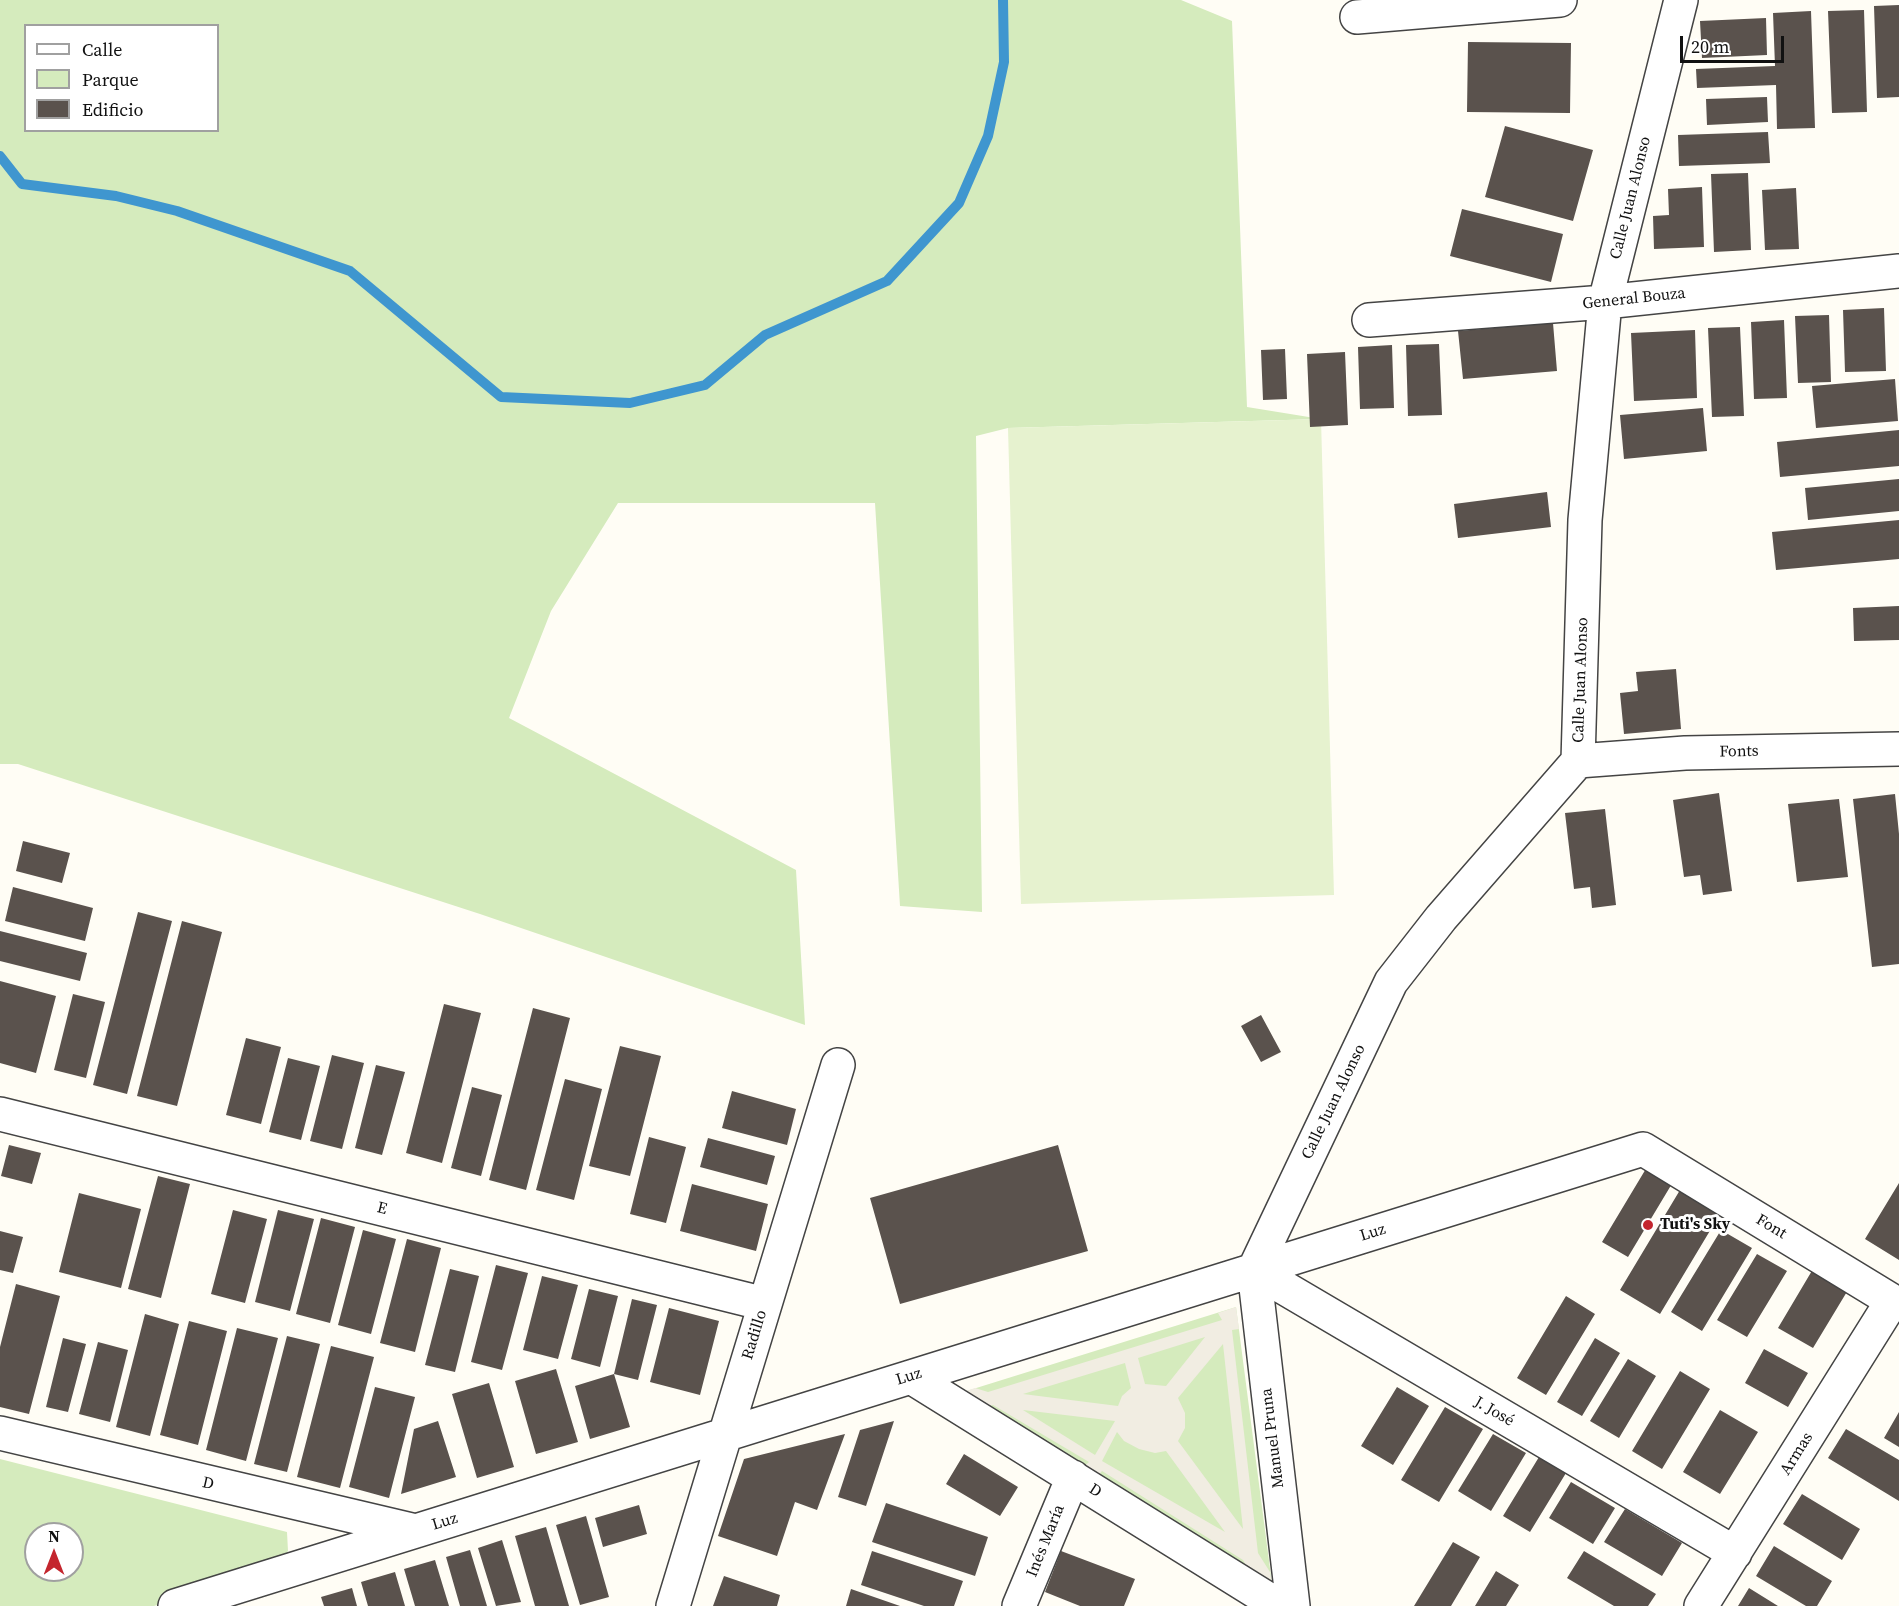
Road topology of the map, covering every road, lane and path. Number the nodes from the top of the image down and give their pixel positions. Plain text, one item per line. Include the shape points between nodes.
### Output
1 (1560, 0) edge
2 (1681, 0) edge
3 (1357, 17) dead end
4 (1899, 271) edge
5 (1605, 302) junction
6 (1369, 320) dead end
7 (1899, 748) edge
8 (1578, 761) junction
9 (838, 1065) dead end
10 (0, 1114) edge
11 (1642, 1149) joint
12 (1254, 1270) junction
13 (1895, 1303) edge
14 (765, 1304) junction
15 (911, 1377) junction
16 (0, 1434) edge
17 (725, 1435) junction
18 (1072, 1477) junction
19 (416, 1531) junction
20 (1735, 1553) junction
21 (175, 1606) edge
22 (672, 1606) edge
23 (1019, 1606) edge
24 (1279, 1606) edge
25 (1293, 1606) edge
26 (1701, 1606) edge

1 - 3 street
2 - 5 street, Calle Juan Alonso
4 - 5 street, General Bouza
5 - 6 street, General Bouza
5 - 8 street, Calle Juan Alonso via 1585,520
7 - 8 street, Fonts via 1685,753
8 - 12 street, Calle Juan Alonso via 1441,918 1391,982
9 - 14 street, Radillo
10 - 14 street, E
11 - 12 street, Luz
11 - 13 street, Font
12 - 15 street, Luz
12 - 20 street, J. José
12 - 25 street, Manuel Pruna
13 - 20 street, Armas
14 - 17 street, Radillo
15 - 17 street, Luz
15 - 18 street, D
16 - 19 street, D
17 - 19 street, Luz
17 - 22 street, Radillo
18 - 23 street, Inés María
18 - 24 street, D
19 - 21 street, Luz
20 - 26 street, Armas

